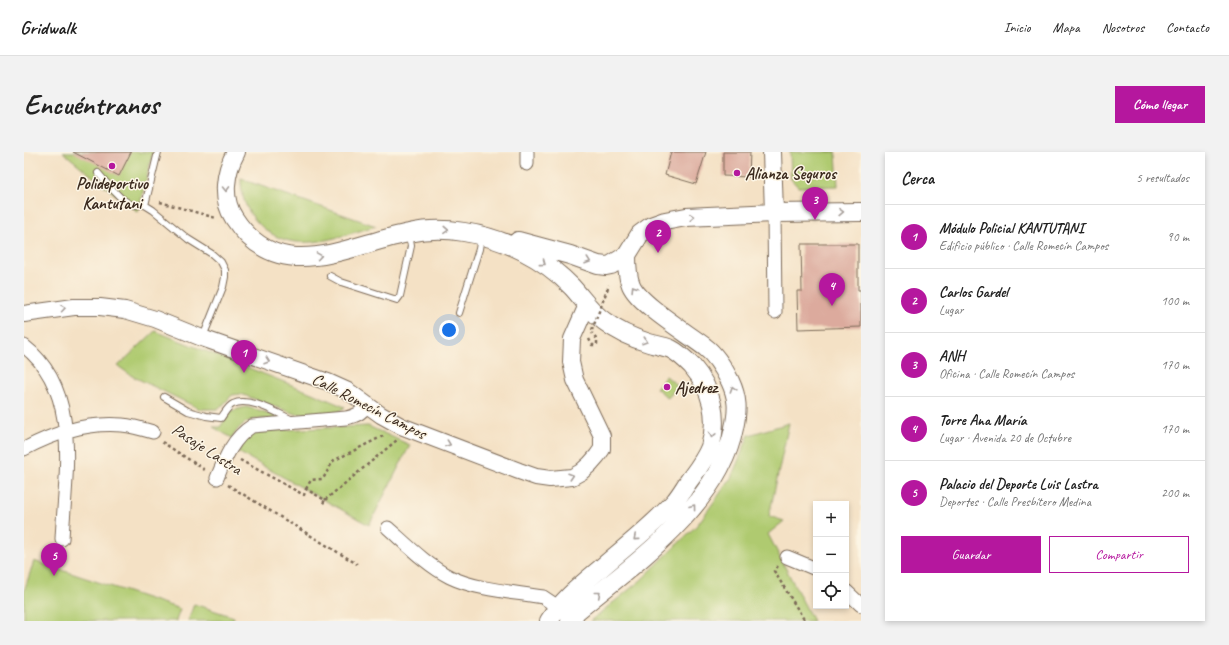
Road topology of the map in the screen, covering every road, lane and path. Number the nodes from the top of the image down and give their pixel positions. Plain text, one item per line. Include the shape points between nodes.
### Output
1 (158, 152) edge
2 (236, 152) edge
3 (772, 152) edge
4 (98, 173) dead end
5 (147, 198) junction
6 (145, 205) junction
7 (861, 212) edge
8 (774, 213) junction
9 (238, 224) junction
10 (408, 233) junction
11 (489, 237) junction
12 (627, 255) junction
13 (330, 276) dead end
14 (608, 285) dead end
15 (587, 305) junction
16 (775, 312) dead end
17 (458, 313) dead end
18 (24, 314) edge
19 (592, 330) junction
20 (202, 338) junction
21 (24, 346) edge
22 (164, 397) dead end
23 (367, 405) junction
24 (300, 423) junction
25 (406, 428) junction
26 (66, 432) junction
27 (153, 432) joint
28 (24, 449) edge
29 (227, 453) junction
30 (217, 478) junction
31 (306, 489) junction
32 (325, 500) junction
33 (322, 505) dead end
34 (388, 528) dead end
35 (62, 539) dead end
36 (787, 557) joint
37 (357, 564) dead end
38 (813, 568) edge
39 (849, 594) edge
40 (861, 605) edge
41 (556, 618) edge
42 (570, 621) edge
43 (805, 621) edge

1 - 5 lane
2 -> 9 main road via 227,177 226,190 231,213
3 - 8 main road
4 - 6 lane via 121,198 130,204
5 - 6 lane
5 - 9 path
6 - 20 lane via 188,239 212,254 225,270 223,286
8 -> 7 main road
12 -> 8 main road via 640,234 665,220
8 - 16 street
9 -> 10 main road via 246,235 270,250 301,258 328,255
10 -> 11 main road via 442,230
10 - 13 lane via 411,246 397,300
11 -> 12 main road via 521,241 602,265 611,265
11 -> 15 main road via 531,255 572,287
11 - 17 lane via 479,249
42 -> 12 main road via 577,611 651,550 687,515 728,451 738,409 733,387 725,370 707,348 641,299 631,287
14 - 19 path, bridge
25 -> 15 street, Calle Romecín Campos via 536,477 572,477 581,472 602,448 602,436 576,380 571,362 572,339
15 -> 41 main road via 602,320 624,334 670,349 685,358 706,384 712,400 715,424 709,448 676,500 660,517 570,594
18 -> 20 street, Calle Romecín Campos via 100,306 155,319
19 - 19 path via 598,341 596,345 589,342
20 -> 23 street, Calle Romecín Campos via 328,382 348,391
21 - 26 street via 43,364 53,382 64,412
22 - 24 lane via 188,411 221,418 231,404 243,401
23 - 24 street via 356,416
23 - 25 street, Calle Romecín Campos
24 - 29 street via 252,426 243,432
25 - 31 path via 333,461 323,479 311,480
25 - 32 path via 397,440
26 - 27 street, Pasaje Lastra via 108,424
26 - 28 street, Pasaje Lastra
26 - 35 street
27 - 30 path, Pasaje Lastra via 160,441
29 - 30 street
29 - 31 path via 304,495
30 - 37 path, Pasaje Lastra
31 - 32 path
32 - 33 path
34 - 41 street via 422,559 450,577 478,586 543,597 552,603
36 - 38 street
36 - 43 path via 774,571
39 - 40 street

